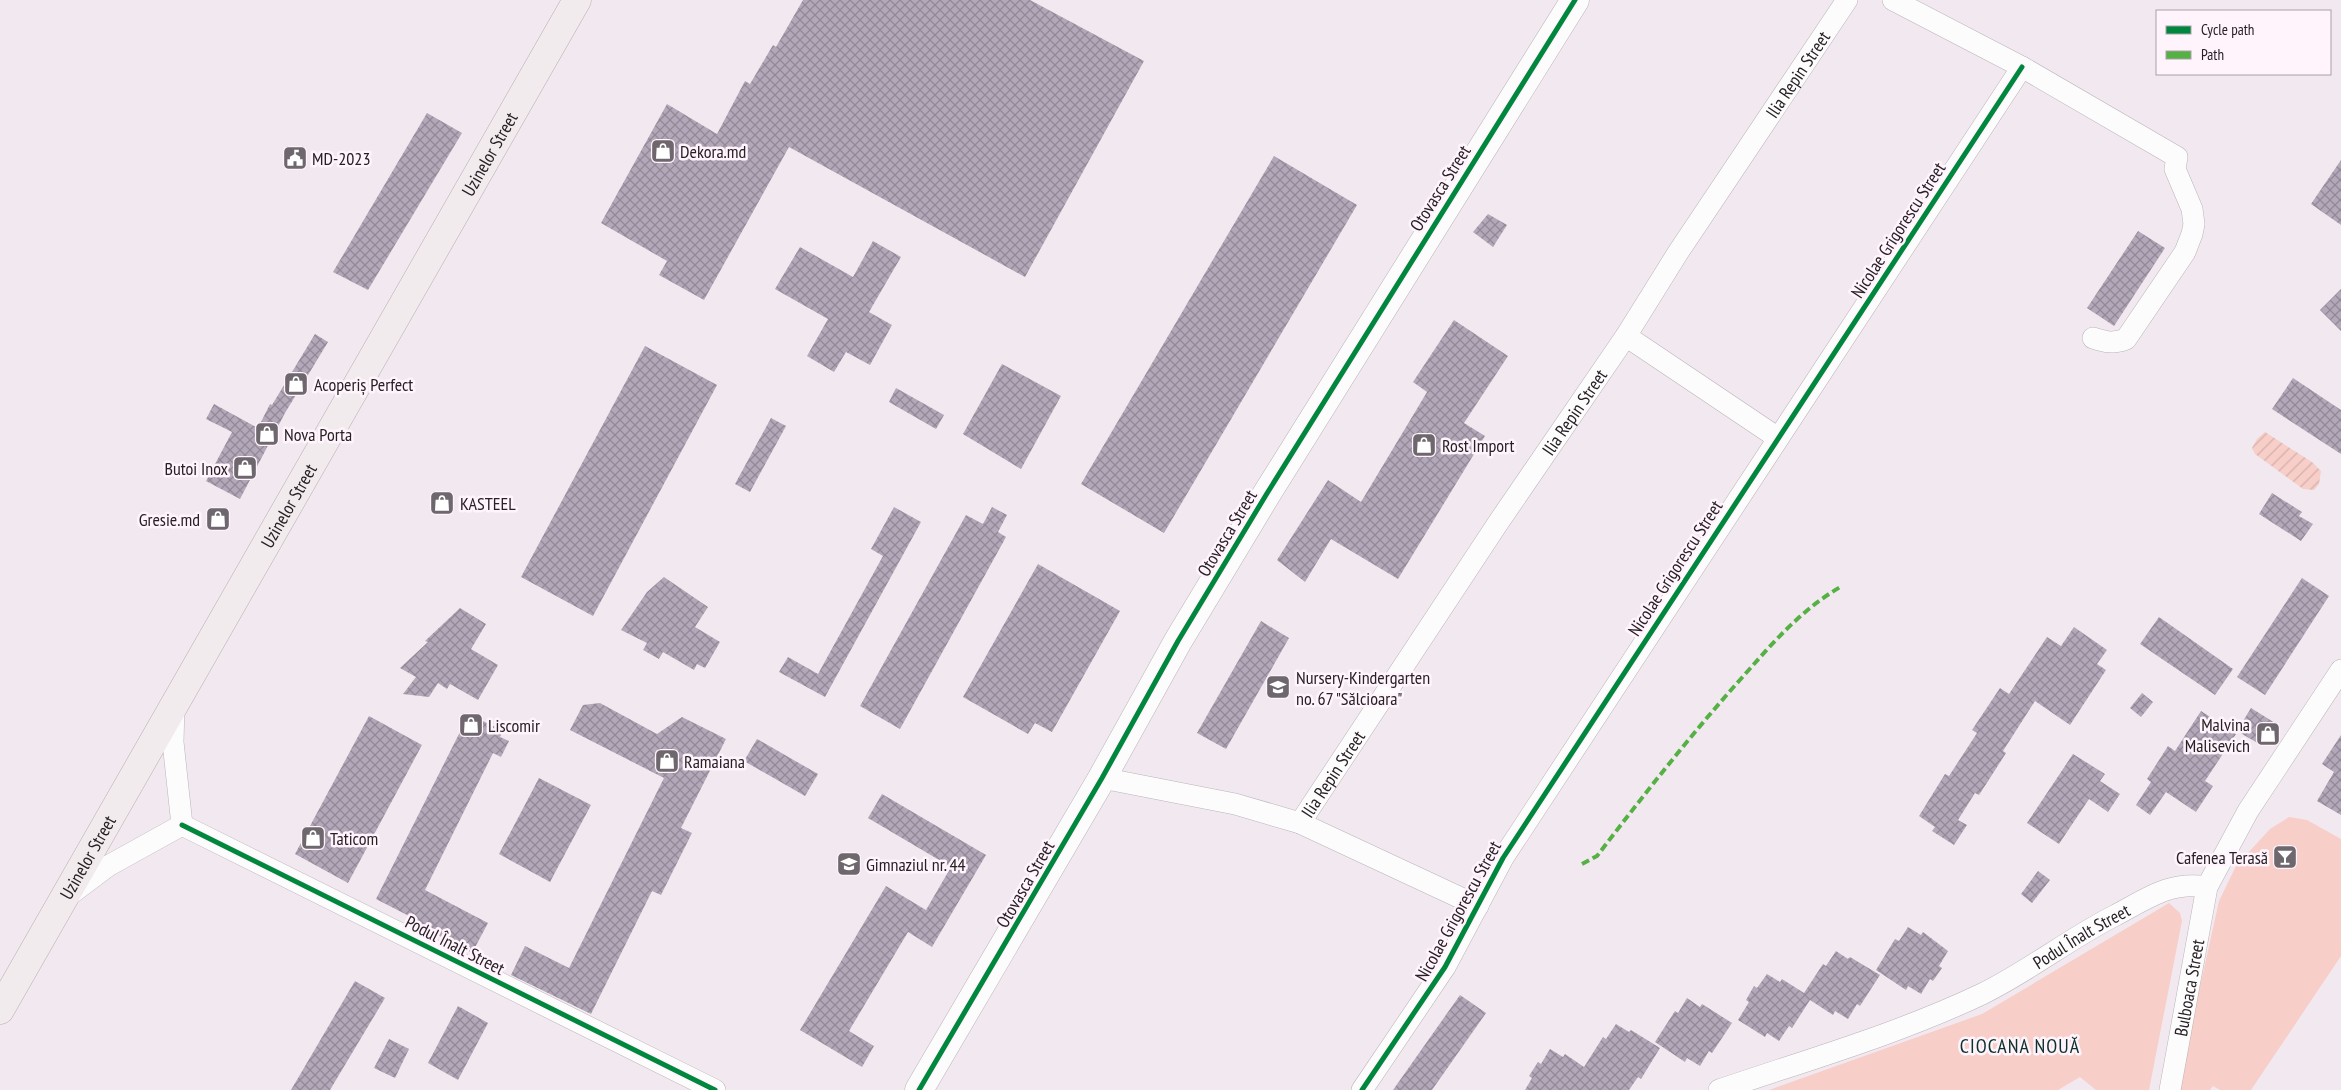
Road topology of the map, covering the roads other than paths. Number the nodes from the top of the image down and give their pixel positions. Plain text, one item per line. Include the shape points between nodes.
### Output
1 (577, 0) edge
2 (1575, 0) edge
3 (1847, 0) edge
4 (1893, 0) edge
5 (2022, 67) junction
6 (1626, 336) junction
7 (2093, 338) dead end
8 (1778, 438) junction
9 (2341, 670) edge
10 (174, 706) junction
11 (1102, 778) junction
12 (1300, 823) junction
13 (182, 826) junction
14 (2207, 886) junction
15 (63, 900) junction
16 (1478, 906) junction
17 (0, 1010) edge
18 (715, 1090) edge
19 (919, 1090) edge
20 (1362, 1090) edge
21 (1719, 1090) edge
22 (2170, 1090) edge

1 - 10 main road, Uzinelor Street
2 - 11 street, Otovasca Street via 1266,495 1178,641
3 - 6 street, Ilia Repin Street
4 - 5 street
5 - 7 street via 2177,156 2175,169 2192,209 2194,224 2185,252 2126,339 2106,342
5 - 8 street, Nicolae Grigorescu Street
6 - 8 street
6 - 12 street, Ilia Repin Street
8 - 16 street, Nicolae Grigorescu Street via 1503,858
9 - 14 street via 2248,812
10 - 13 street via 173,742
10 - 15 main road, Uzinelor Street
11 - 12 street via 1235,804
11 - 19 street, Otovasca Street
12 - 16 street
13 - 15 street via 108,866
13 - 18 street, Podul Înalt Street
14 - 21 street, Podul Înalt Street via 2181,885 2166,889 2102,922 1967,1001
14 - 22 street, Bulboaca Street
15 - 17 main road, Uzinelor Street
16 - 20 street, Nicolae Grigorescu Street via 1445,967

